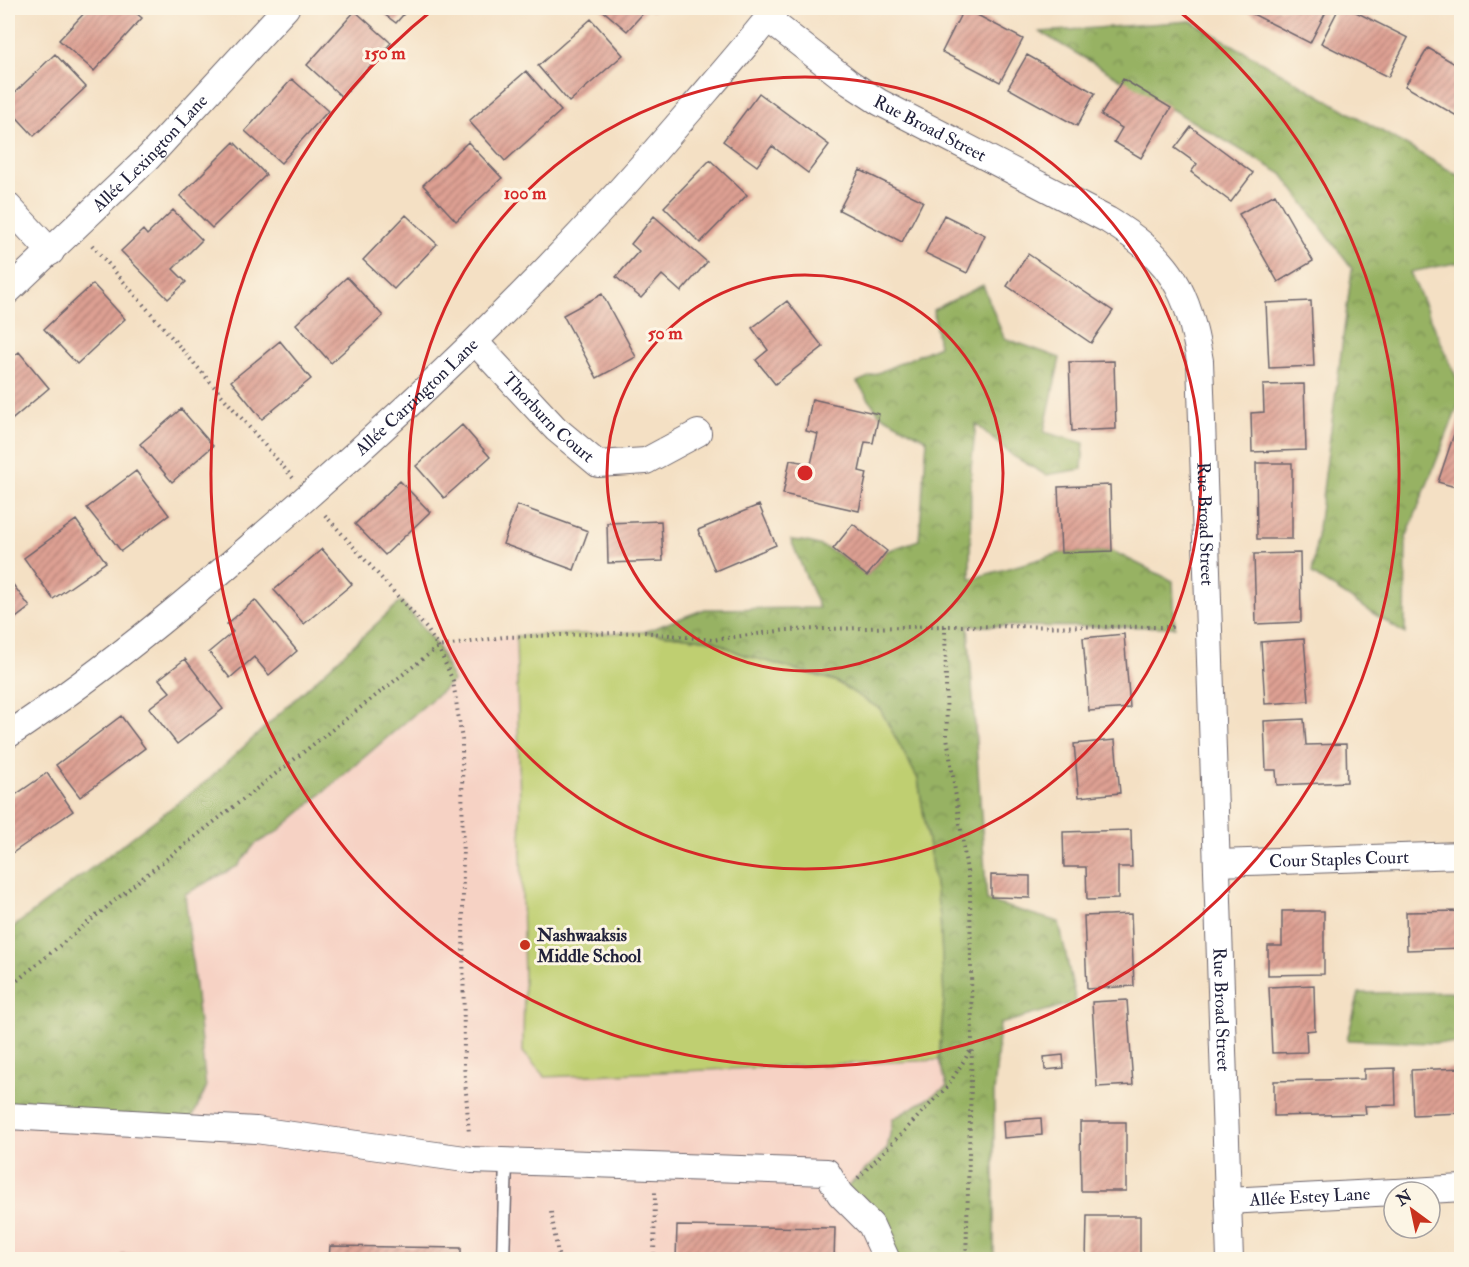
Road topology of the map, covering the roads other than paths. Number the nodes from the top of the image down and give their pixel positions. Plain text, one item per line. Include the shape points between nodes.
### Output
1 (286, 8) edge
2 (772, 13) edge
3 (8, 206) edge
4 (51, 252) junction
5 (8, 291) edge
6 (476, 343) junction
7 (698, 433) dead end
8 (8, 735) edge
9 (1461, 855) edge
10 (1217, 863) junction
11 (8, 1116) edge
12 (506, 1161) junction
13 (1461, 1188) edge
14 (1442, 1189) edge
15 (1382, 1193) edge
16 (1228, 1202) junction
17 (503, 1260) edge
18 (886, 1260) edge
19 (1230, 1260) edge

1 - 4 street, Allée Lexington Lane via 149,158
2 - 6 street, Allée Carrington Lane via 630,181
2 - 10 street, Rue Broad Street via 850,83 879,102 1138,238 1163,261 1181,290 1200,361
3 - 4 street
4 - 5 street, Allée Lexington Lane
6 - 7 street, Thorburn Court via 556,429 598,464 646,462
6 - 8 street, Allée Carrington Lane via 309,496 134,643
9 - 10 street, Cour Staples Court
10 - 16 street, Rue Broad Street
11 - 12 street via 256,1130 472,1160
12 - 17 lane
12 - 18 street via 826,1172 840,1194 871,1225
13 - 14 street, Allée Estey Lane
15 - 16 street, Allée Estey Lane
16 - 19 street, Rue Broad Street

